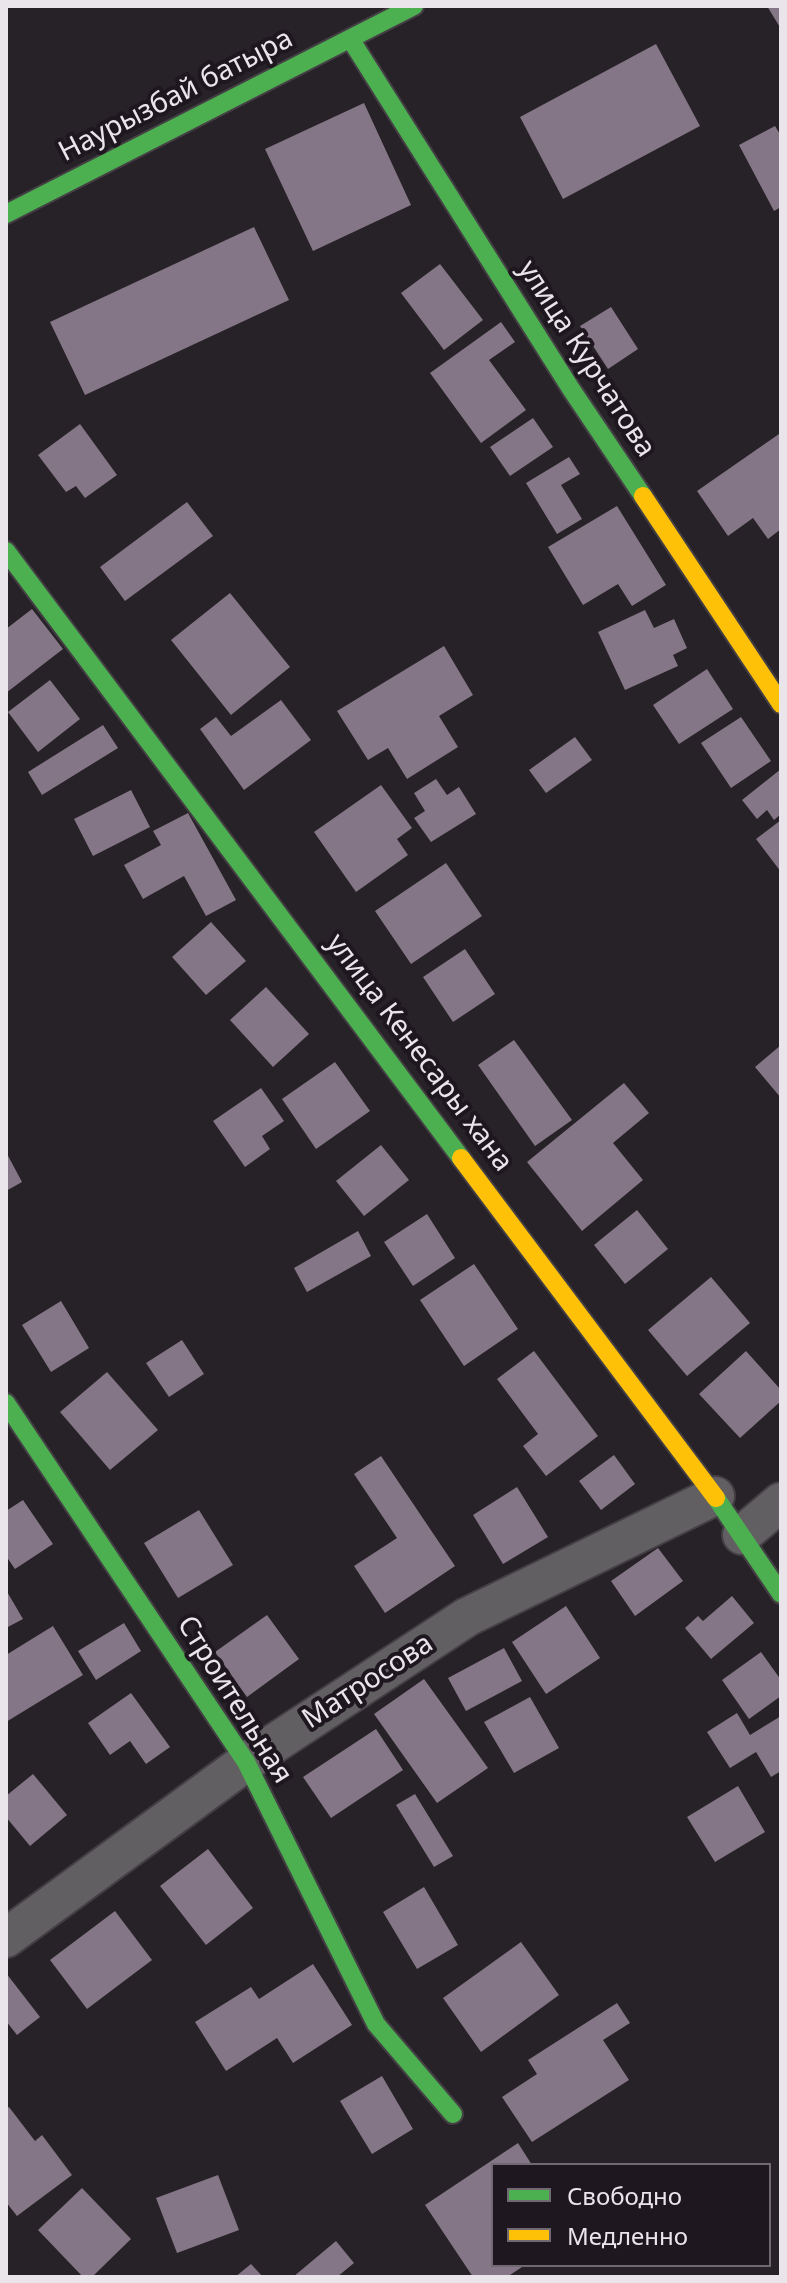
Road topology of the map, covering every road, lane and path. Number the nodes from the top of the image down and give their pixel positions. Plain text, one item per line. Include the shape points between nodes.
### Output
1 (414, 6) edge
2 (351, 40) junction
3 (6, 214) edge
4 (6, 551) edge
5 (781, 704) edge
6 (6, 1403) edge
7 (715, 1496) junction
8 (781, 1502) edge
9 (742, 1535) junction
10 (781, 1594) edge
11 (246, 1762) junction
12 (6, 1938) edge
13 (453, 2114) dead end

1 - 2 street, Наурызбай батыра
2 - 3 street, Наурызбай батыра
2 - 5 street, улица Курчатова via 571,389
4 - 7 street, улица Кенесары хана
6 - 11 street, Строительная
7 - 9 street, улица Кенесары хана
7 - 11 street, Матросова via 467,1617
8 - 9 street
9 - 10 street, улица Кенесары хана
11 - 12 street, Матросова
11 - 13 street, Строительная via 376,2024

